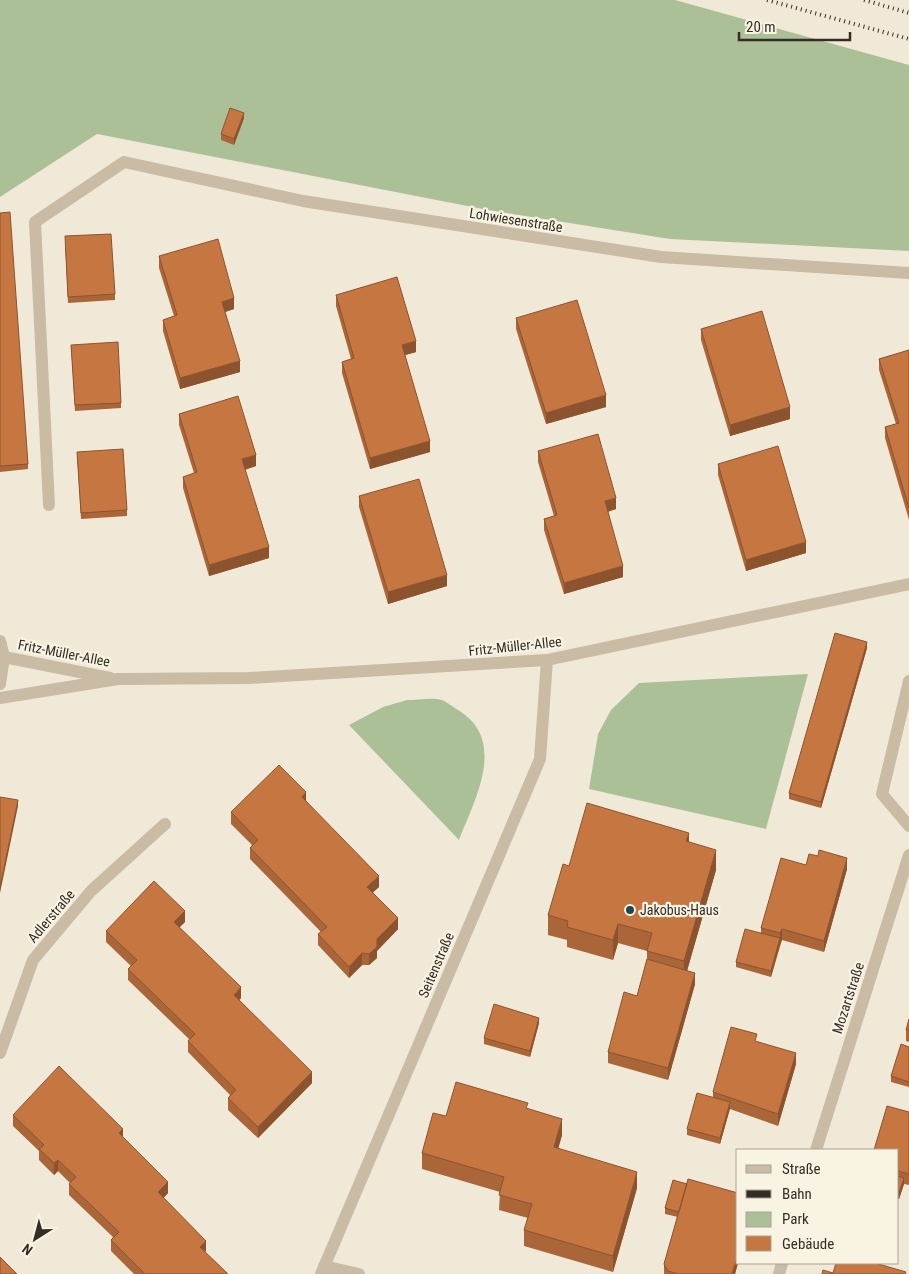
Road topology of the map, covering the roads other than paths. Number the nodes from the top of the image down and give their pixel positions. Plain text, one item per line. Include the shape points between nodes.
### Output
1 (909, 273) edge
2 (49, 505) dead end
3 (909, 584) edge
4 (0, 641) edge
5 (4, 657) junction
6 (546, 660) junction
7 (118, 680) junction
8 (909, 680) edge
9 (0, 684) edge
10 (0, 698) edge
11 (165, 824) dead end
12 (909, 826) edge
13 (909, 855) edge
14 (0, 1053) edge
15 (816, 1149) edge
16 (323, 1270) edge
17 (359, 1274) edge

1 - 2 street, Lohwiesenstraße via 661,257 302,201 124,162 35,222
3 - 6 street, Fritz-Müller-Allee
4 - 5 street
5 - 7 street, Fritz-Müller-Allee
5 - 9 street
6 - 7 street, Fritz-Müller-Allee via 248,678
6 - 16 street, Seitenstraße via 540,759
7 - 10 street, Fritz-Müller-Allee
8 - 12 street via 882,794
11 - 14 street, Adlerstraße via 91,891 33,960
13 - 15 street, Mozartstraße
16 - 17 street

